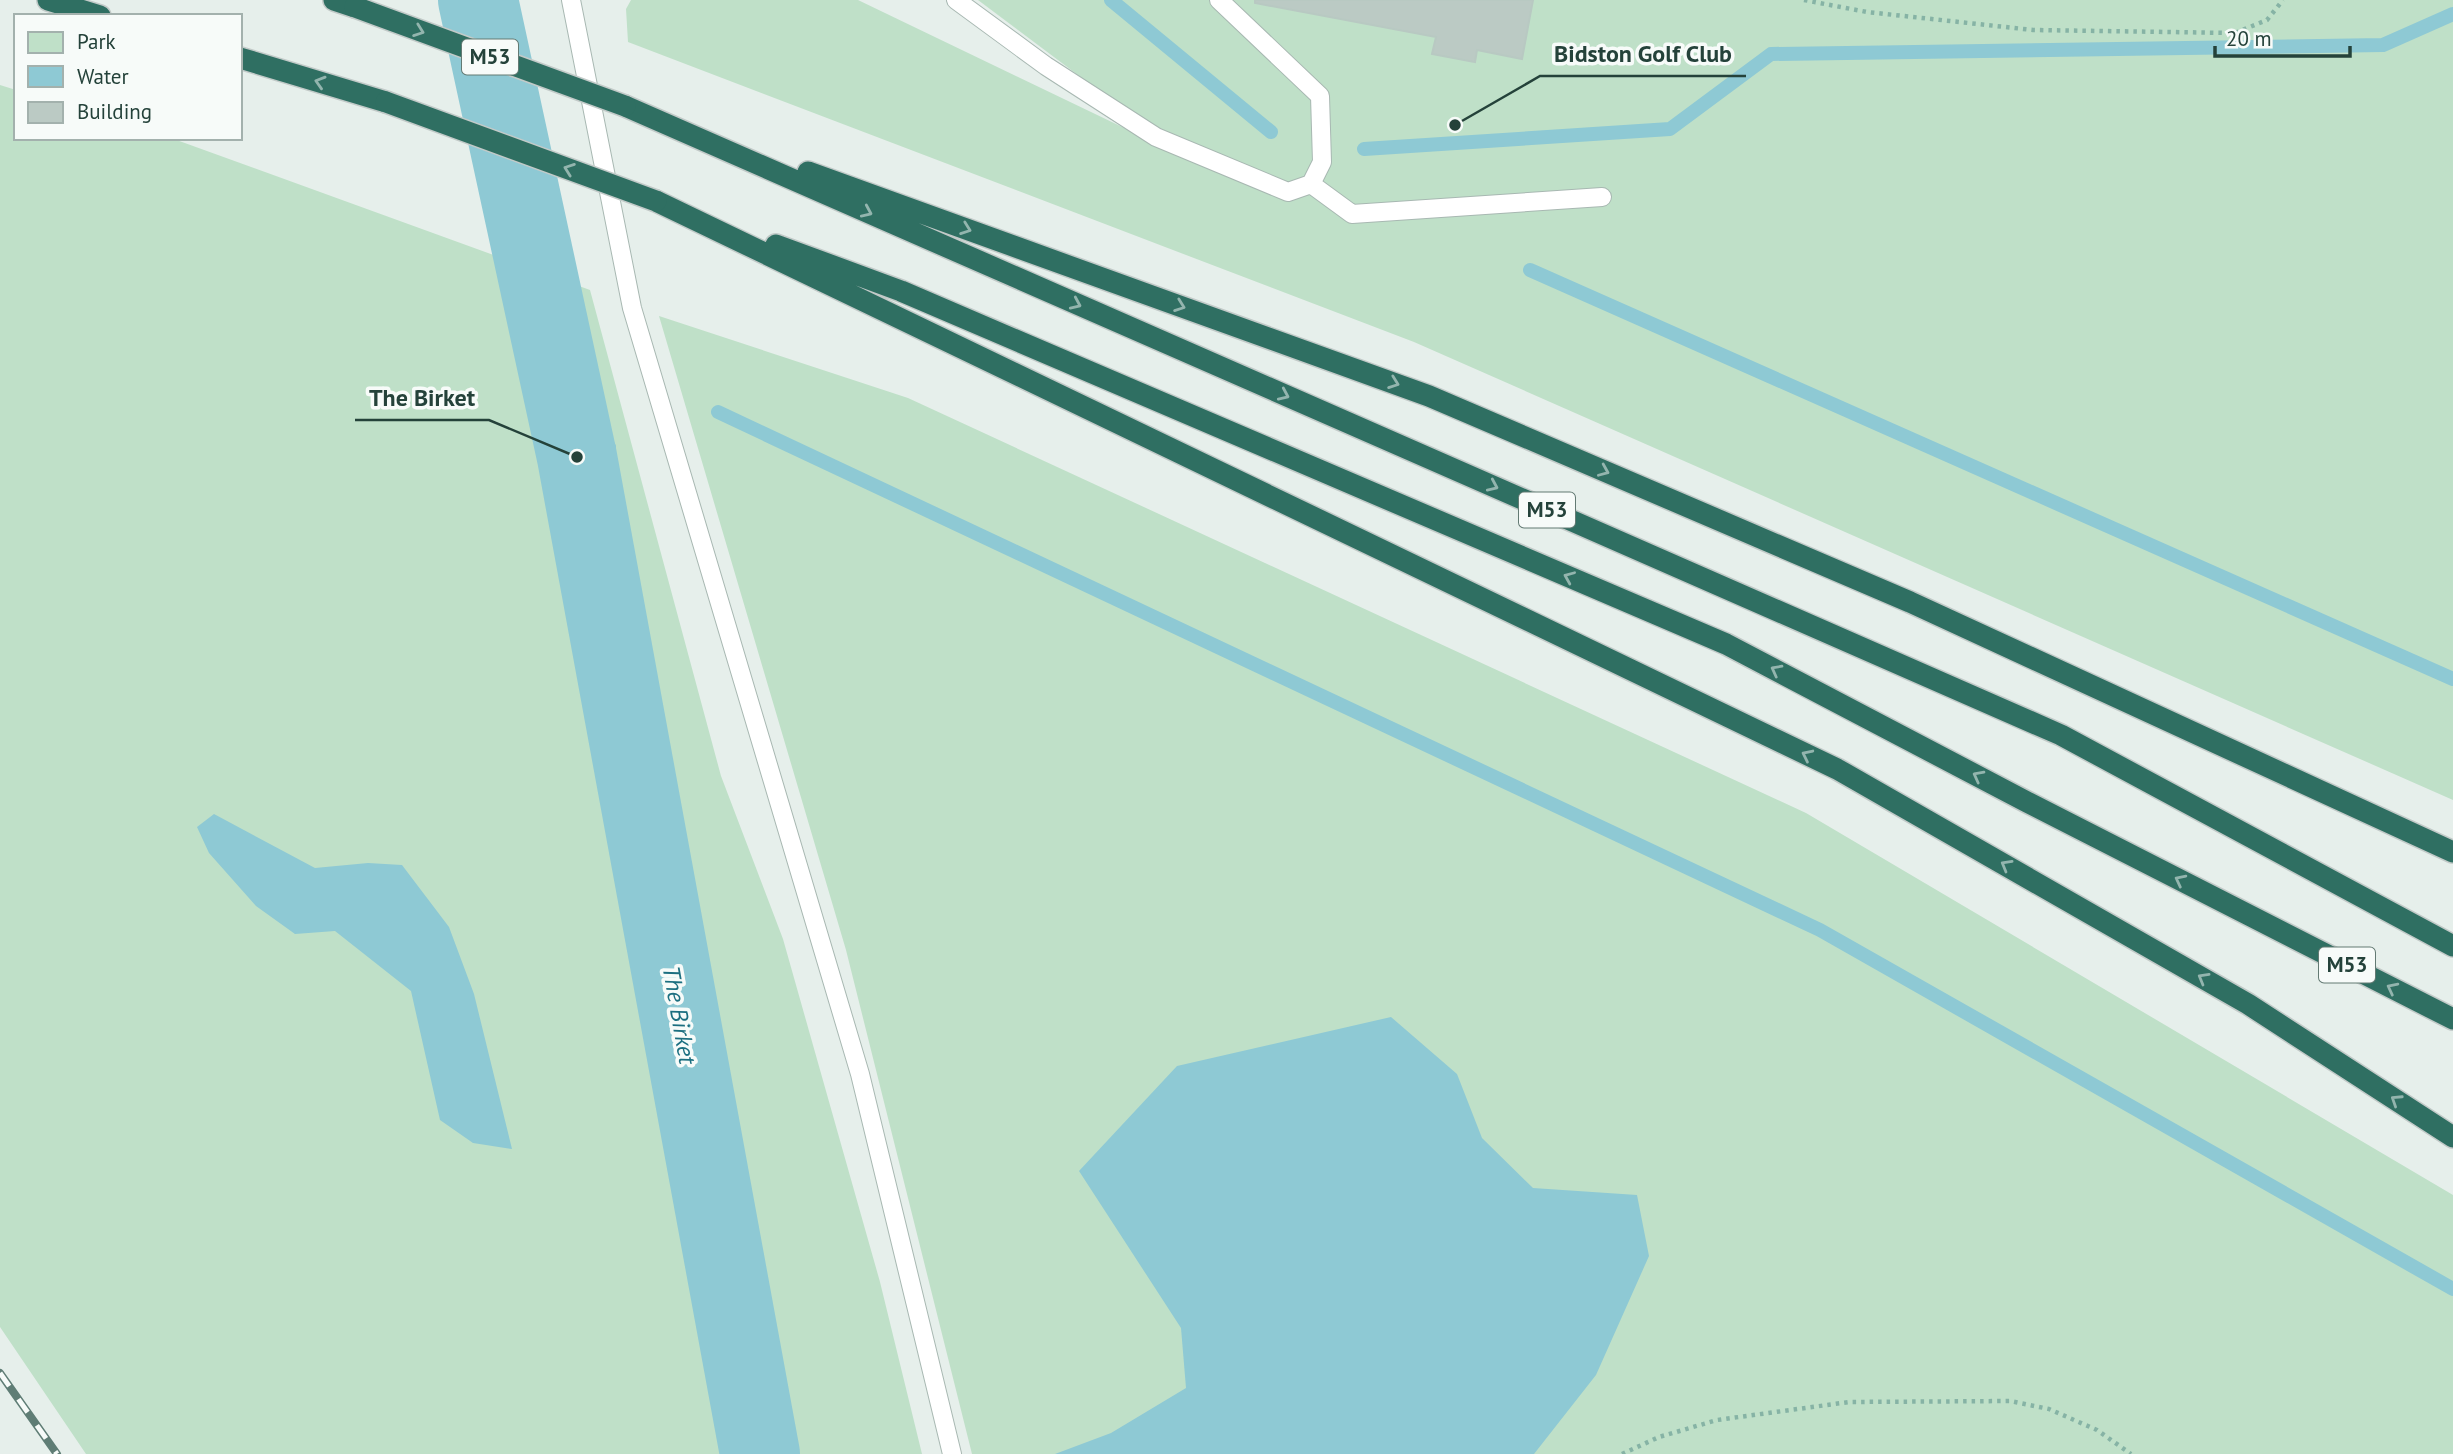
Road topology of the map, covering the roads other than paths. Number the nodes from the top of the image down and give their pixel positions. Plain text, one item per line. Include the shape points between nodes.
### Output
1 (48, 0) edge
2 (334, 0) edge
3 (572, 0) edge
4 (956, 0) edge
5 (1219, 0) edge
6 (94, 14) edge
7 (242, 59) edge
8 (625, 106) junction
9 (1311, 184) junction
10 (1602, 197) dead end
11 (656, 201) junction
12 (2453, 852) edge
13 (2453, 946) edge
14 (2453, 1019) edge
15 (2453, 1137) edge
16 (953, 1454) edge

1 - 6 highway
2 -> 8 highway, M53, bridge
3 - 16 lane via 632,308 860,1074
4 - 9 lane via 1046,66 1157,137 1288,192
5 - 9 lane via 1320,96 1322,162
11 -> 7 highway, M53, bridge via 386,102
8 -> 12 highway via 1429,396 1910,602
8 -> 13 highway, M53 via 2061,735
9 - 10 lane via 1352,214
14 -> 11 highway, M53 via 1726,644 901,291
15 -> 11 highway via 2248,1004 1837,769

